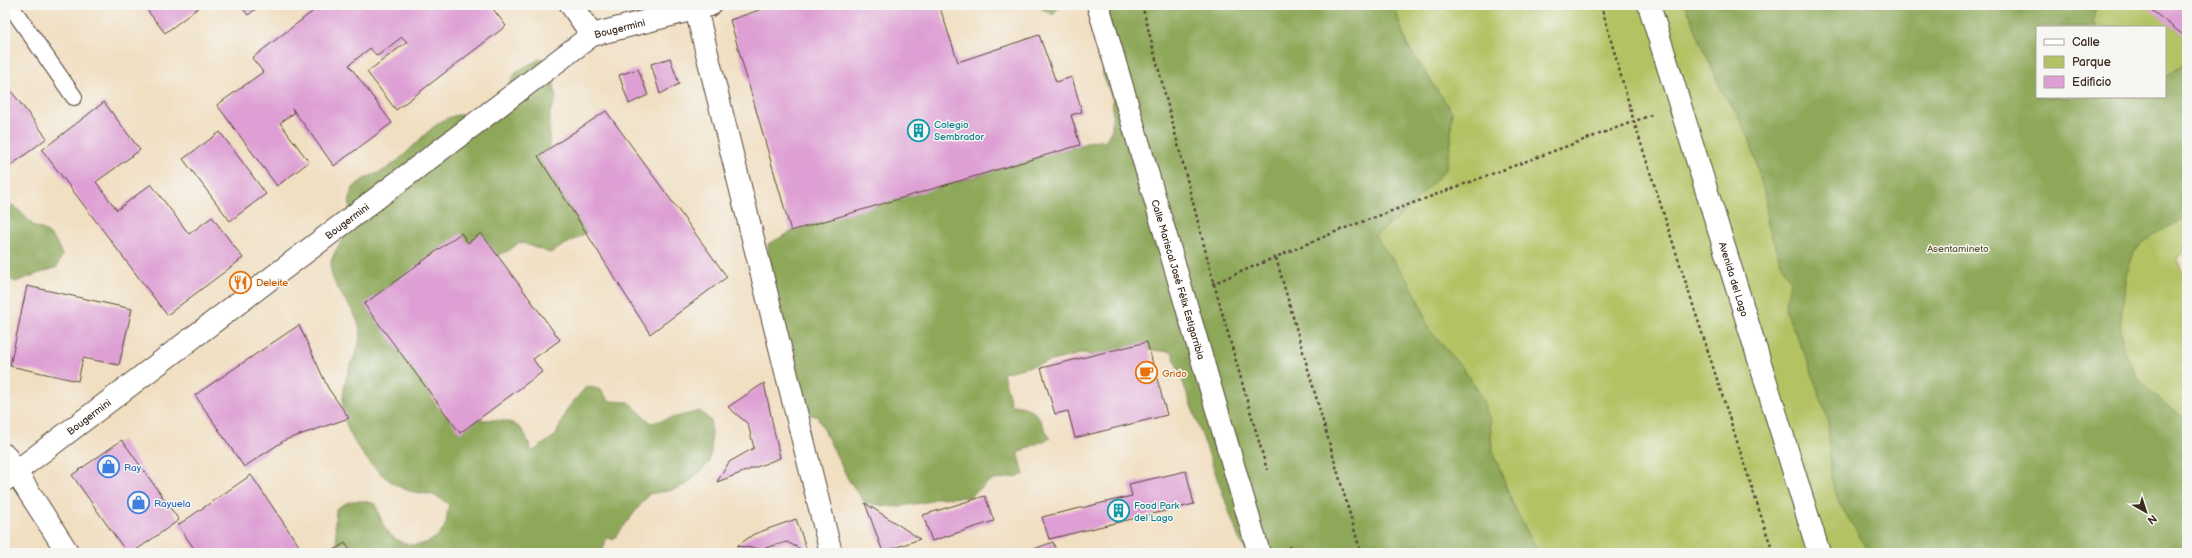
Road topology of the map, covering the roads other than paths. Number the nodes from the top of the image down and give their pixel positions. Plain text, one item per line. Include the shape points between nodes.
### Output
1 (10, 5) edge
2 (571, 5) edge
3 (1098, 5) edge
4 (1649, 5) edge
5 (703, 7) edge
6 (592, 35) junction
7 (74, 97) dead end
8 (5, 454) edge
9 (11, 476) edge
10 (68, 553) edge
11 (831, 553) edge
12 (1259, 553) edge
13 (1819, 553) edge

1 - 7 lane
2 - 6 street
3 - 12 street, Calle Mariscal José Félix Estigarribia
4 - 13 street, Avenida del Lago
5 - 6 street, Bougermini
5 - 11 street
6 - 9 street, Bougermini
8 - 9 street
9 - 10 street

